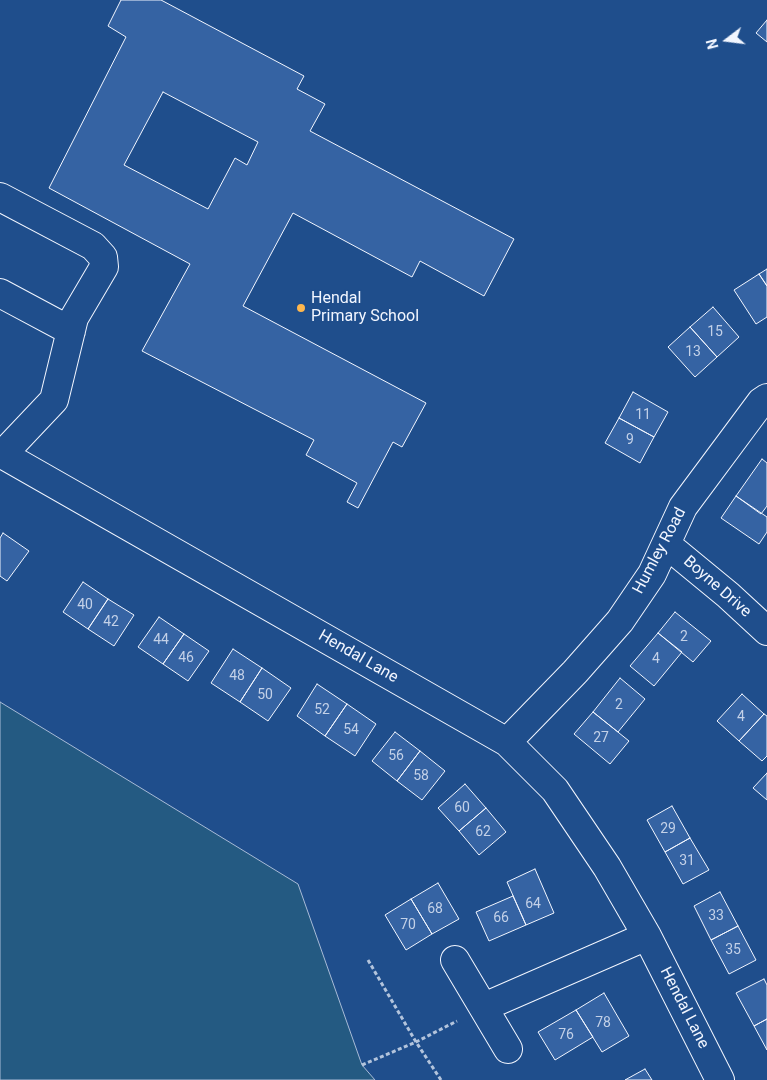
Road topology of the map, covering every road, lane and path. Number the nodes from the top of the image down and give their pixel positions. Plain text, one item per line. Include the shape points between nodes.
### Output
1 (0, 197) edge
2 (0, 293) edge
3 (71, 331) junction
4 (767, 398) edge
5 (1, 454) edge
6 (666, 544) junction
7 (767, 631) edge
8 (507, 742) junction
9 (647, 936) junction
10 (368, 960) dead end
11 (455, 960) dead end
12 (484, 1007) junction
13 (416, 1042) junction
14 (508, 1049) dead end
15 (362, 1065) dead end
16 (441, 1080) edge
17 (720, 1080) edge

1 - 3 street via 93,246 103,257 104,267 74,318
2 - 3 street
3 - 5 street via 54,400
4 - 6 street, Humley Road via 683,507
5 - 8 street, Hendal Lane
6 - 7 street, Boyne Drive
6 - 8 street, Humley Road via 652,574 620,621
8 - 9 street, Hendal Lane via 555,790 607,867
9 - 12 street
9 - 17 street, Hendal Lane
10 - 13 path
11 - 12 street
12 - 13 path
12 - 14 street
13 - 15 path
13 - 16 path

